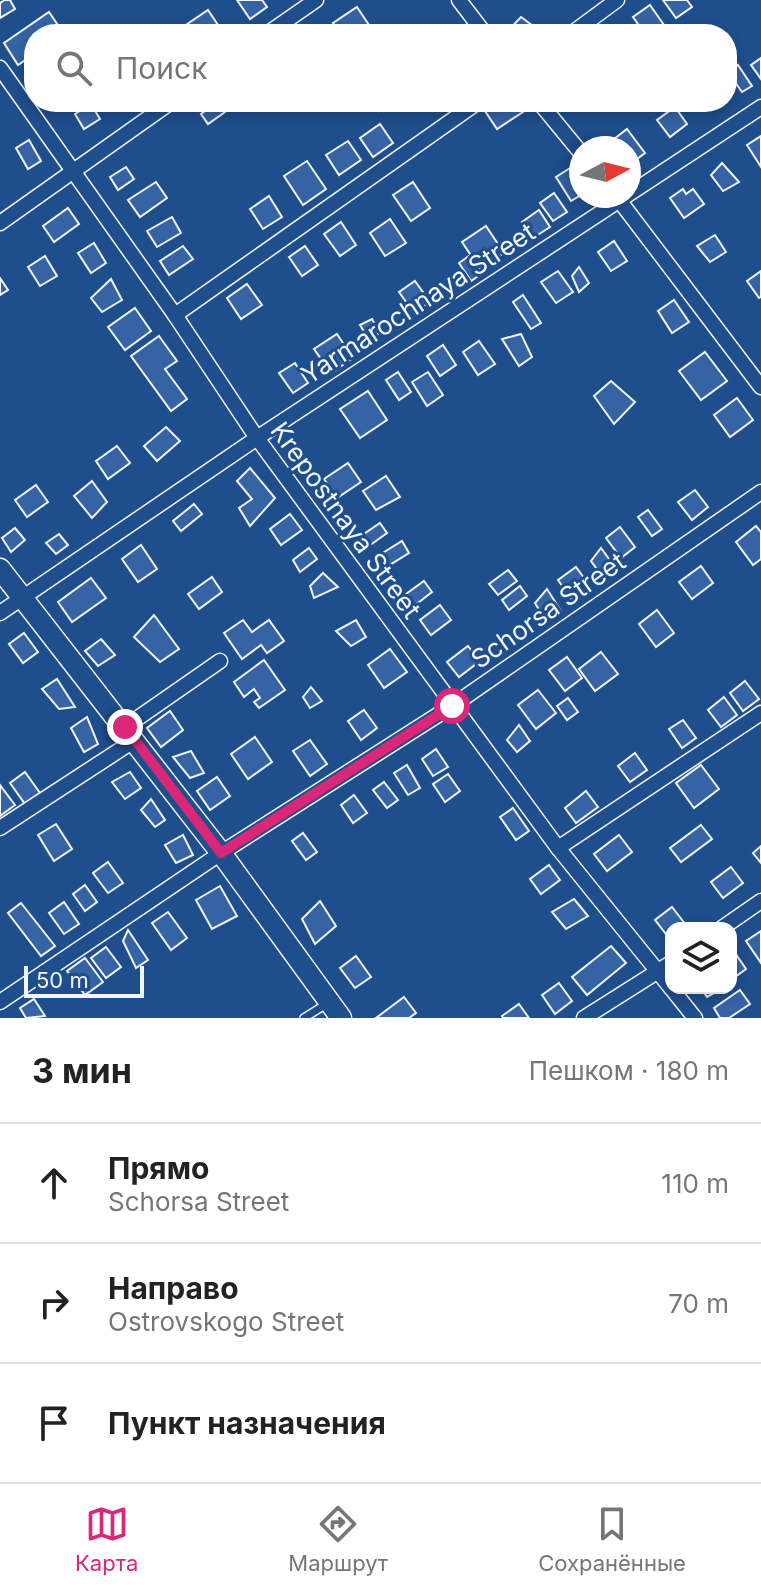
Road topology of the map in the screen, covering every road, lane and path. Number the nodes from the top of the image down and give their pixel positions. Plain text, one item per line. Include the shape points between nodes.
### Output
1 (316, 0) edge
2 (459, 0) edge
3 (617, 0) edge
4 (281, 24) edge
5 (477, 24) edge
6 (585, 24) edge
7 (0, 68) edge
8 (24, 102) edge
9 (761, 107) edge
10 (31, 112) edge
11 (157, 112) edge
12 (464, 112) edge
13 (547, 112) edge
14 (569, 138) edge
15 (73, 171) junction
16 (641, 184) edge
17 (605, 208) edge
18 (632, 208) edge
19 (0, 223) edge
20 (175, 315) junction
21 (761, 387) edge
22 (257, 438) junction
23 (761, 492) edge
24 (0, 569) edge
25 (24, 596) junction
26 (0, 613) edge
27 (220, 661) dead end
28 (452, 706) junction
29 (761, 713) edge
30 (130, 734) junction
31 (0, 828) edge
32 (558, 848) junction
33 (221, 853) junction
34 (761, 901) edge
35 (731, 922) edge
36 (665, 968) edge
37 (676, 994) edge
38 (0, 1002) edge
39 (335, 1010) edge
40 (304, 1018) edge
41 (584, 1018) edge
42 (695, 1018) edge

1 - 4 street
2 - 5 street
3 - 6 street
7 - 8 street, Krepostnaya Street
9 - 16 street, Yarmarochnaya Street
10 - 15 street, Krepostnaya Street
11 - 15 street
12 - 20 street
13 - 14 street
15 - 19 street
15 - 20 street, Krepostnaya Street
17 - 22 street, Yarmarochnaya Street
18 - 21 street
20 - 22 street, Krepostnaya Street
22 - 25 street, Yarmarochnaya Street
22 - 28 street, Krepostnaya Street
23 - 28 street, Schorsa Street
24 - 25 street
25 - 26 street, Yarmarochnaya Street
25 - 30 street
27 - 30 street
28 - 32 street, Krepostnaya Street
28 - 33 street, Schorsa Street
29 - 32 street
30 - 31 street
30 - 33 street
32 - 36 street, Krepostnaya Street
33 - 38 street, Schorsa Street
33 - 39 street
34 - 35 street
36 - 41 street
37 - 42 street, Krepostnaya Street
39 - 40 lane

